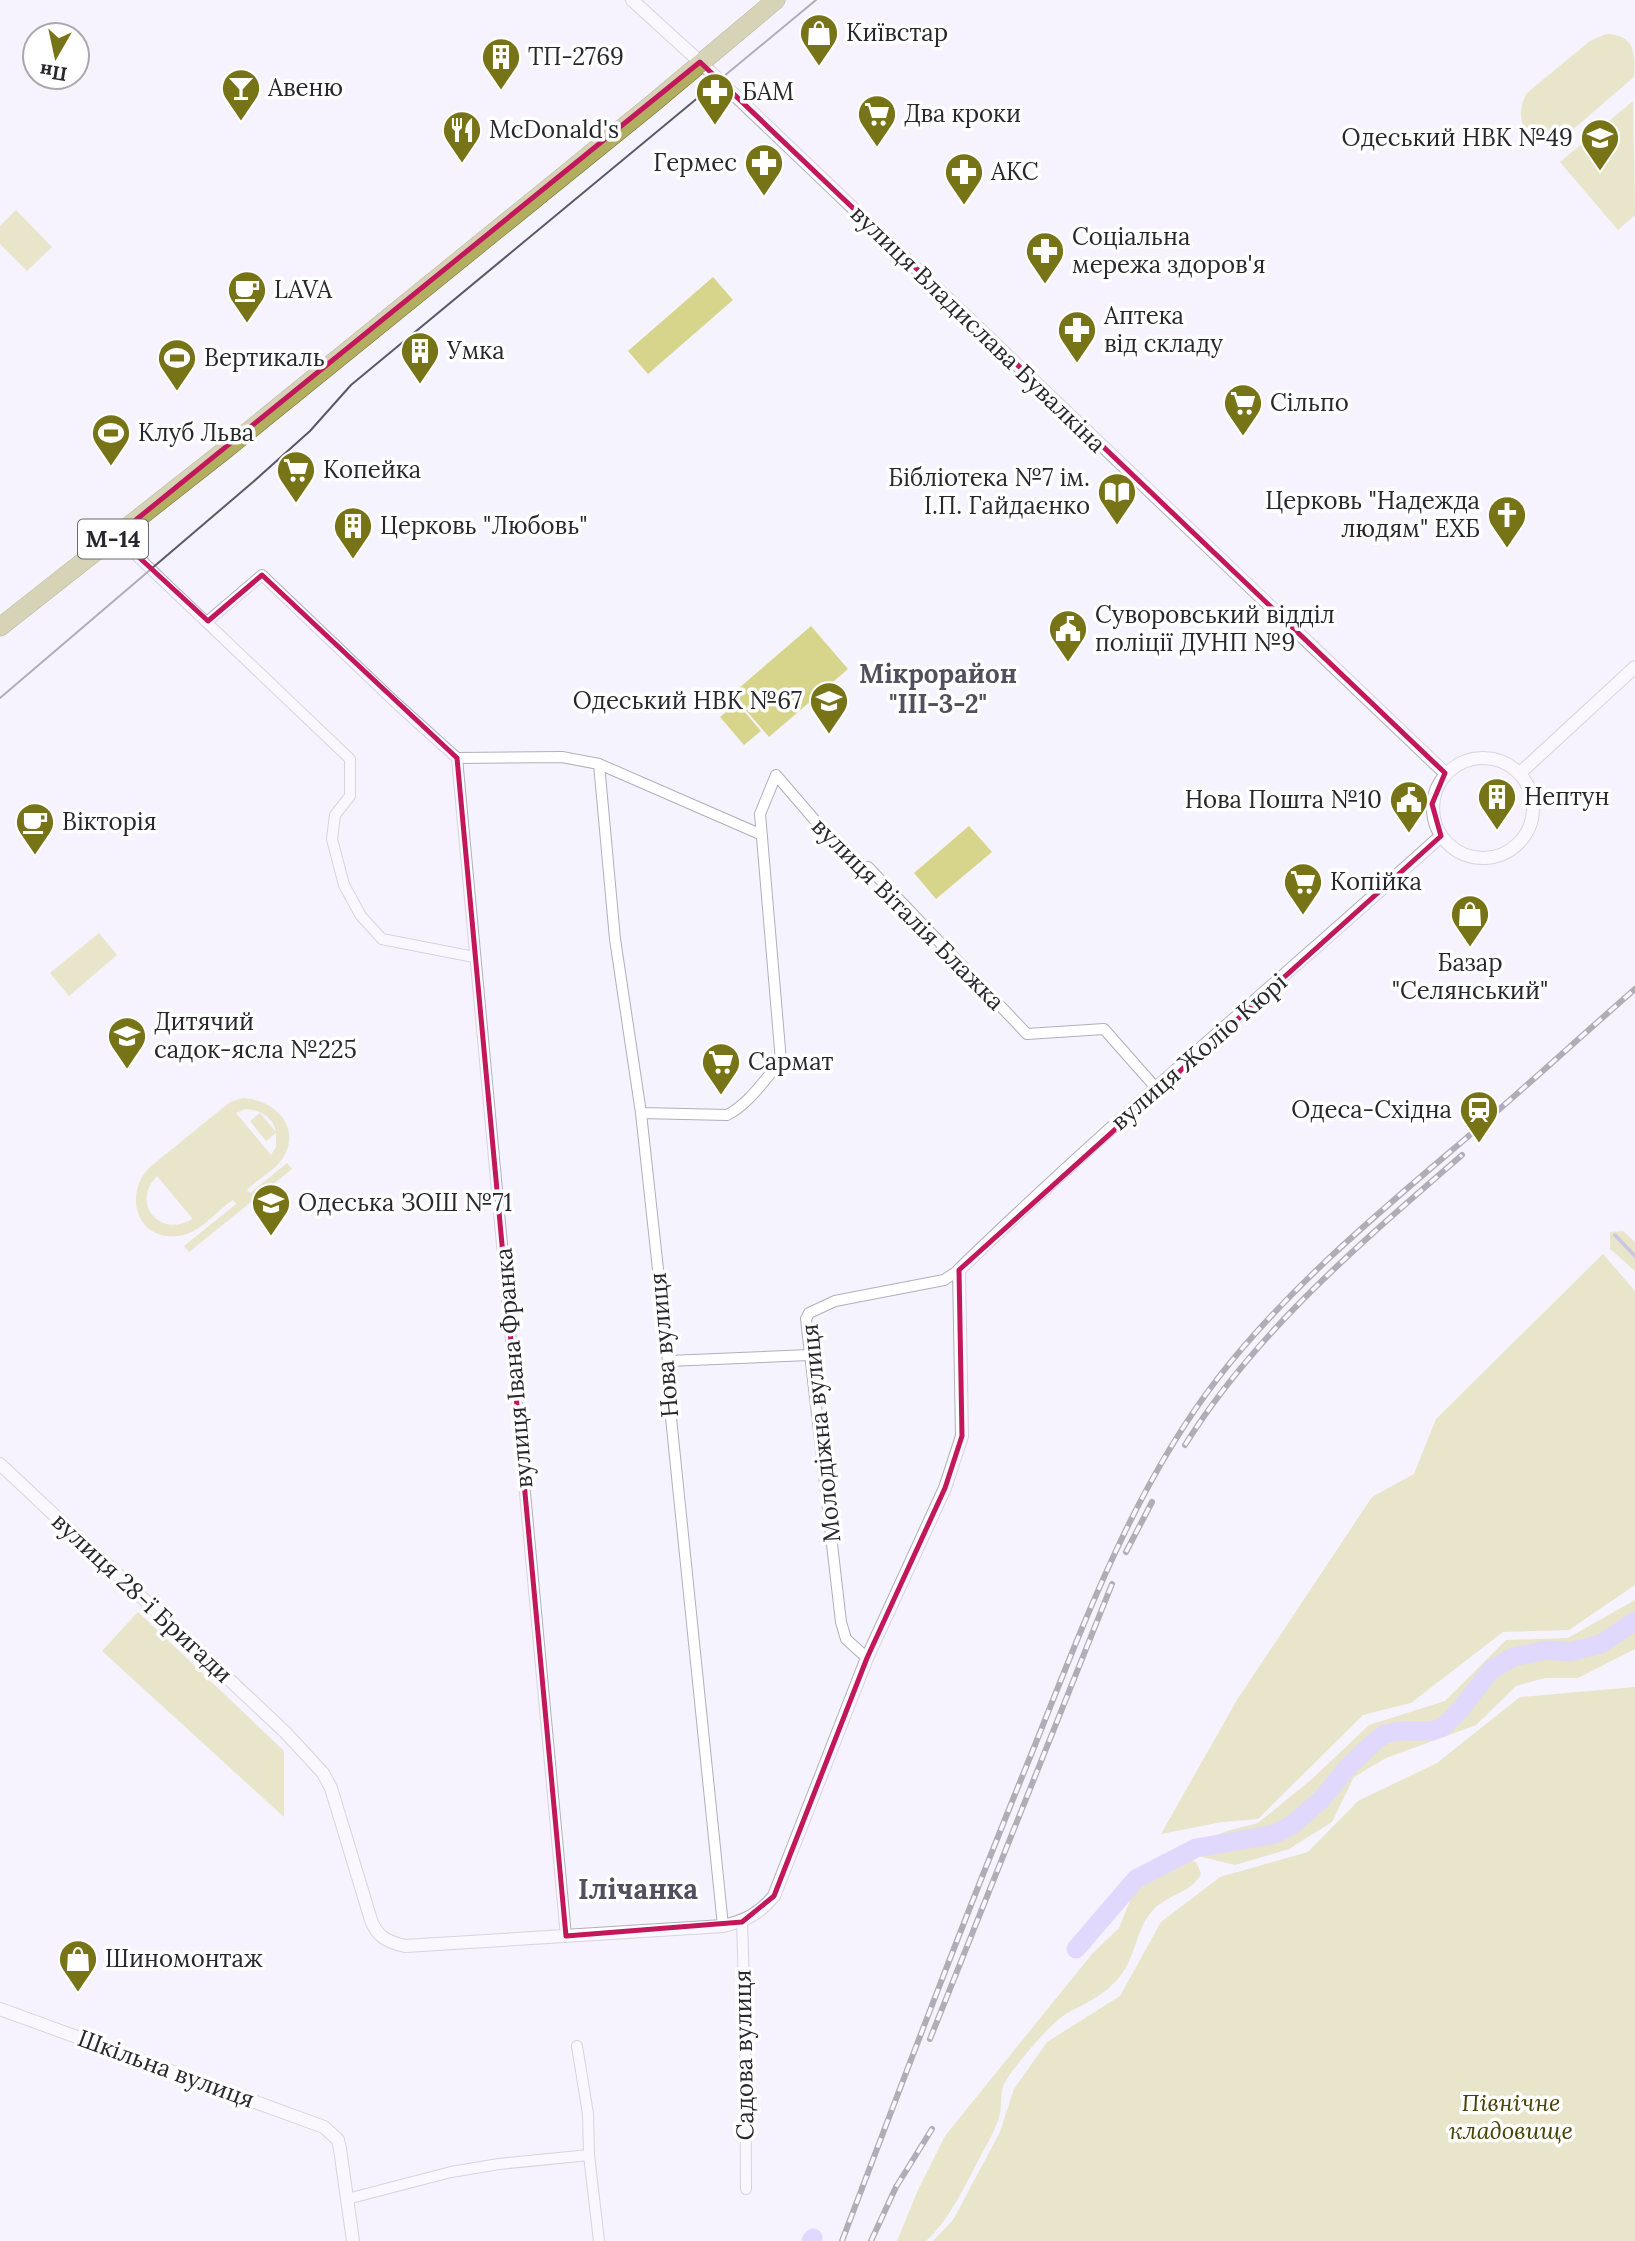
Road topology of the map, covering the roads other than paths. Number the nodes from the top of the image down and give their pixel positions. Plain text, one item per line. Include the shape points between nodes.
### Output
1 (632, 0) edge
2 (776, 0) edge
3 (701, 62) junction
4 (116, 536) junction
5 (208, 621) junction
6 (0, 627) edge
7 (1635, 667) edge
8 (457, 758) junction
9 (599, 764) junction
10 (1445, 773) junction
11 (1520, 773) junction
12 (762, 835) junction
13 (1441, 836) junction
14 (474, 957) junction
15 (1156, 1088) junction
16 (641, 1113) junction
17 (958, 1270) junction
18 (809, 1355) junction
19 (668, 1362) junction
20 (0, 1464) edge
21 (867, 1658) junction
22 (742, 1922) junction
23 (723, 1926) junction
24 (566, 1936) junction
25 (0, 2009) edge
26 (577, 2046) dead end
27 (589, 2155) junction
28 (746, 2189) dead end
29 (347, 2199) junction
30 (353, 2241) edge
31 (599, 2241) edge

1 - 3 street, вулиця Владислава Бувалкіна
2 - 3 highway, М-14
3 - 4 highway, М-14
3 - 10 street, вулиця Владислава Бувалкіна
4 - 5 street
4 - 6 highway, М-14
5 - 8 street via 262,575
5 - 14 street via 350,759 350,796 335,815 332,839 344,885 361,916 382,939
7 - 11 street
8 - 9 street via 562,757
8 - 14 street, вулиця Івана Франка
9 - 12 street
9 - 16 street, Нова вулиця via 615,939
10 - 11 street via 1458,763 1491,758
10 - 13 street via 1432,804
11 - 13 street via 1533,803 1529,827 1514,847 1483,858 1452,848
12 - 15 street, вулиця Віталія Блажка via 760,814 776,775 856,869 868,867 1027,1034 1104,1029
12 - 16 street via 781,1061 750,1097 727,1115
13 - 15 street, вулиця Жоліо Кюрі
14 - 24 street, вулиця Івана Франка
15 - 17 street, вулиця Жоліо Кюрі
16 - 19 street, Нова вулиця
17 - 18 street, Молодіжна вулиця via 944,1280 835,1301 809,1313
17 - 21 street via 962,1436 945,1488
18 - 19 street
18 - 21 street, Молодіжна вулиця via 841,1622 846,1639
19 - 23 street, Нова вулиця
20 - 24 street, вулиця 28-ї Бригади via 323,1773 371,1920 382,1937 405,1945
21 - 22 street via 774,1896
22 - 23 street
22 - 28 street, Садова вулиця
23 - 24 street
25 - 29 street, Шкільна вулиця via 324,2127 332,2132 340,2149
26 - 27 street
27 - 29 street via 451,2172
27 - 31 street
29 - 30 street

